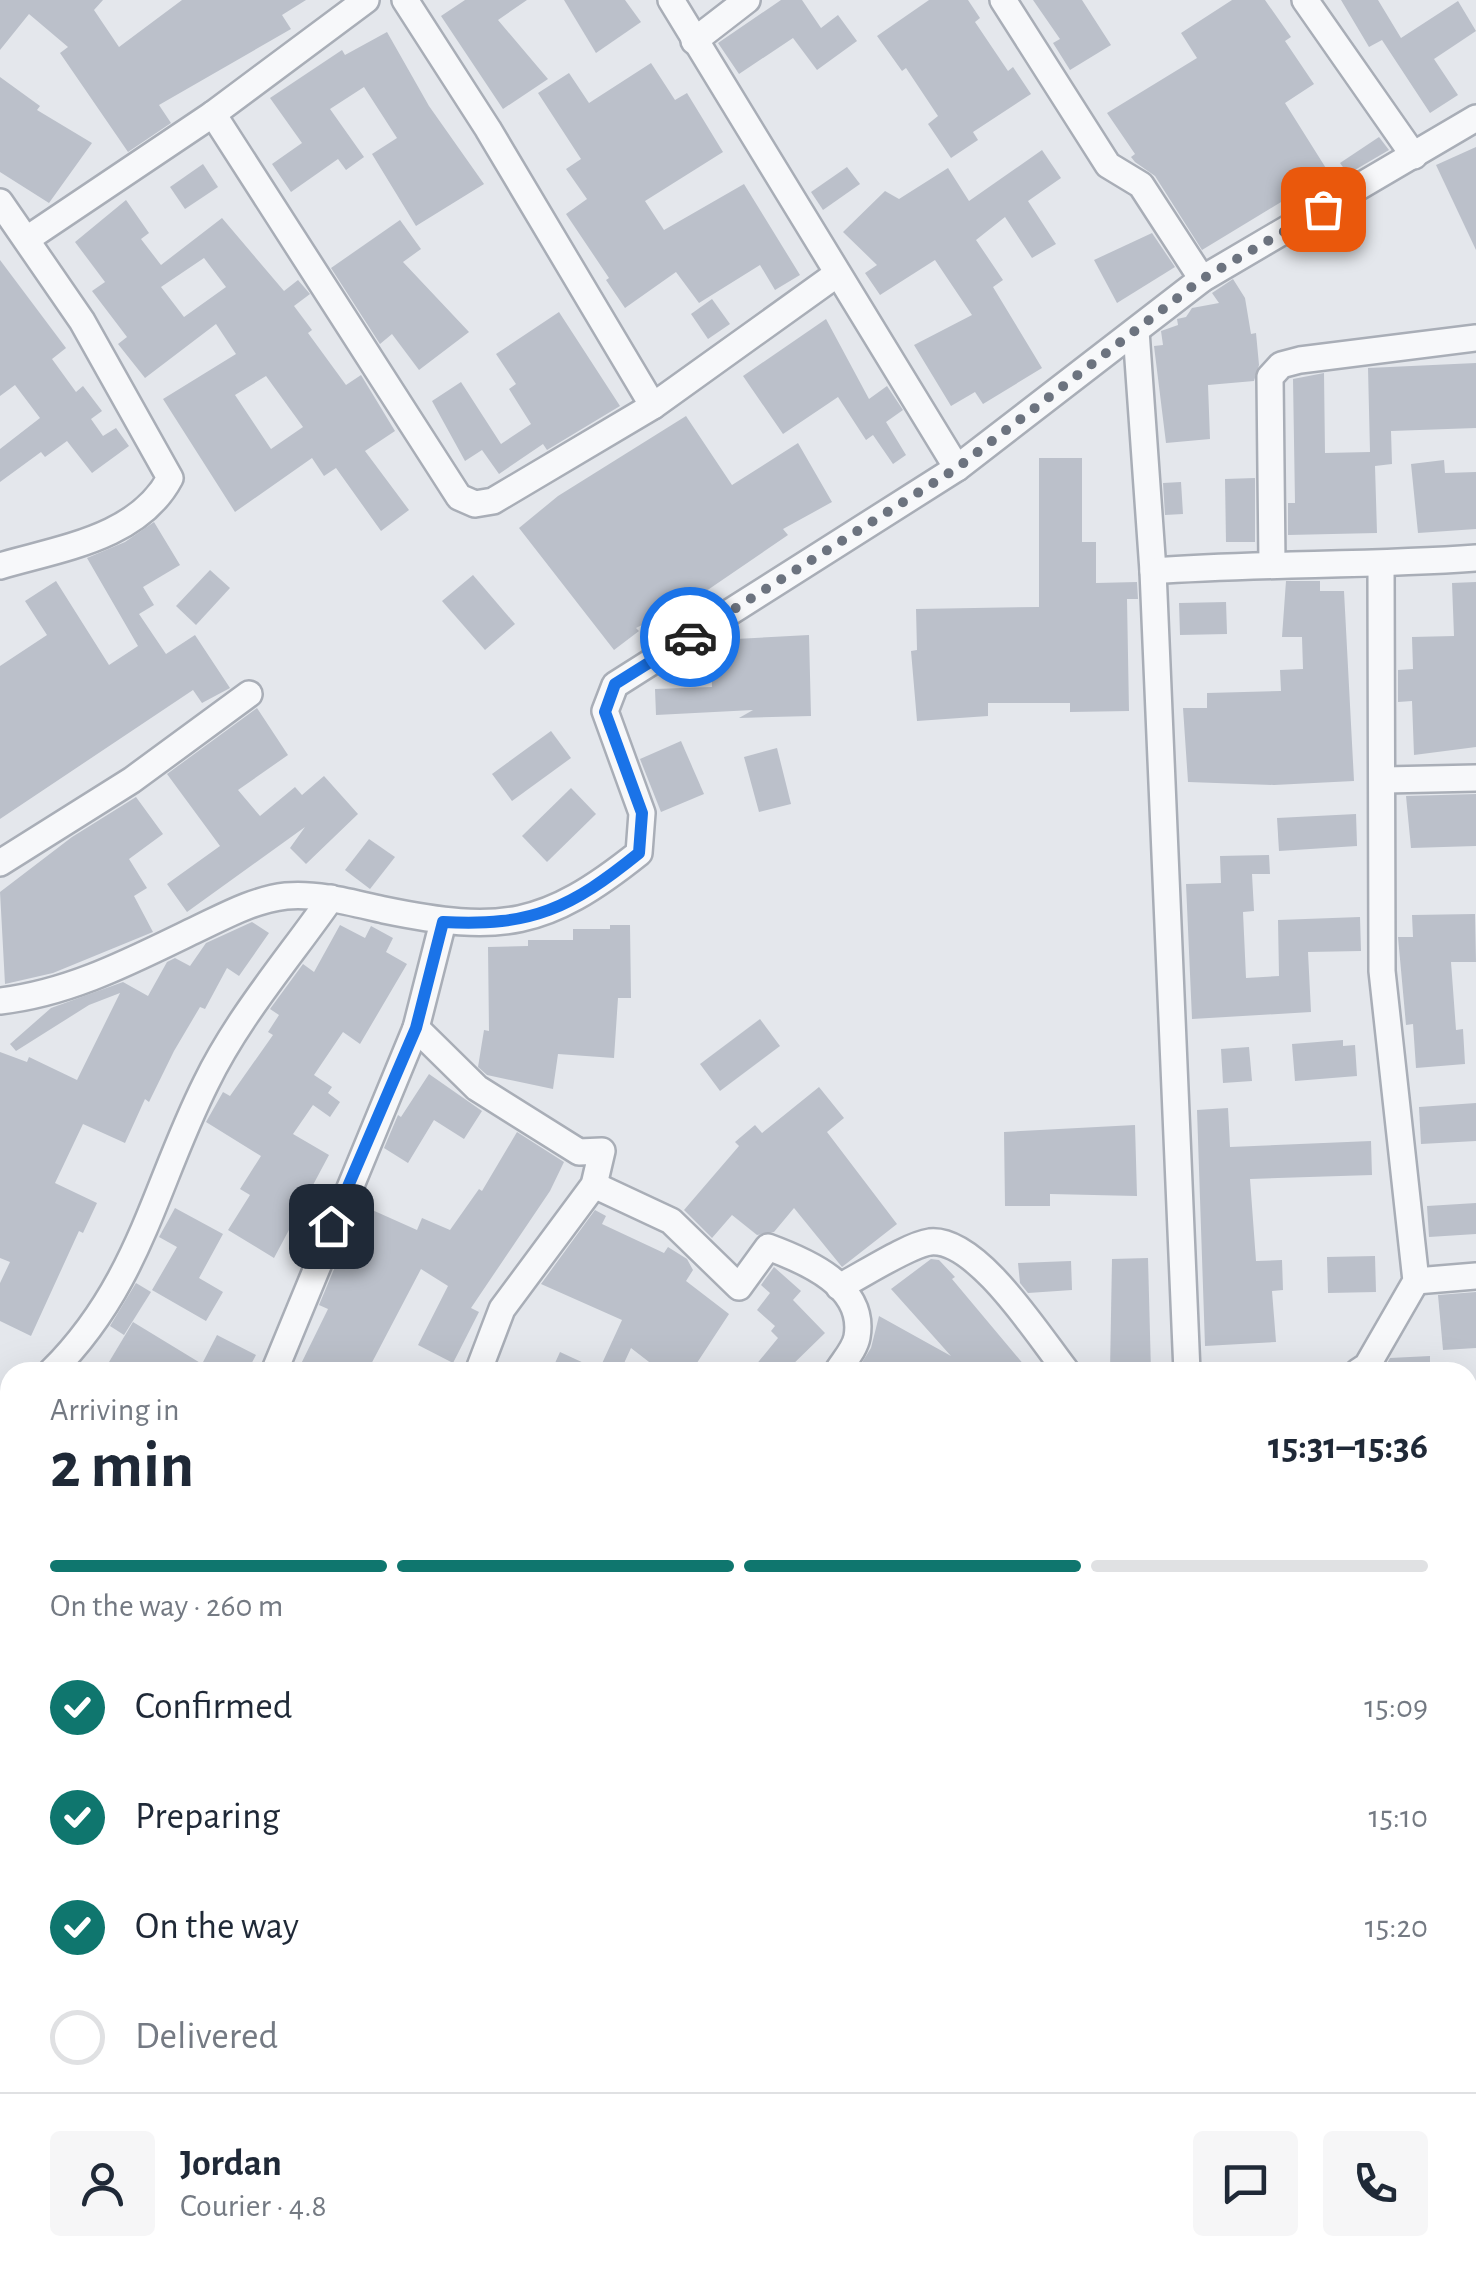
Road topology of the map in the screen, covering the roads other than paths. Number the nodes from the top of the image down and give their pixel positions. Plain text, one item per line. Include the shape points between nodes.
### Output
1 (366, 0) edge
2 (405, 0) edge
3 (670, 0) edge
4 (746, 0) edge
5 (1003, 0) edge
6 (1305, 0) edge
7 (694, 41) junction
8 (213, 114) junction
9 (1476, 118) edge
10 (1414, 156) junction
11 (0, 202) edge
12 (28, 239) junction
13 (836, 274) junction
14 (1202, 279) junction
15 (1136, 331) junction
16 (1476, 338) edge
17 (654, 406) junction
18 (957, 468) junction
19 (1476, 558) edge
20 (1272, 563) junction
21 (1381, 565) junction
22 (0, 566) edge
23 (1153, 571) junction
24 (249, 694) dead end
25 (1476, 778) edge
26 (1385, 780) junction
27 (0, 864) edge
28 (331, 898) junction
29 (443, 922) junction
30 (0, 1001) edge
31 (416, 1028) junction
32 (594, 1185) junction
33 (1476, 1276) edge
34 (1416, 1281) junction
35 (839, 1287) junction
36 (61, 1362) edge
37 (278, 1362) edge
38 (482, 1362) edge
39 (843, 1362) edge
40 (1060, 1362) edge
41 (1187, 1362) edge
42 (1369, 1362) edge

1 - 8 street
2 - 17 street
3 - 7 street
4 - 7 street
5 - 14 street via 1108,166 1140,185
6 - 10 street
7 - 13 street
8 - 12 street
8 - 17 street via 459,497 474,504 493,501
9 - 10 street
10 - 14 street
11 - 12 street
12 - 22 street via 170,478 159,499 116,531
13 - 17 street
13 - 18 street
14 - 15 street
15 - 18 street
15 - 23 street
16 - 20 street via 1300,360 1270,376
18 - 29 street via 615,684 605,712 642,813 639,853 565,907 479,924
19 - 21 street
20 - 21 street
20 - 23 street
21 - 26 street
23 - 41 street
24 - 27 street via 132,780
25 - 26 street
26 - 34 street via 1382,970
28 - 29 street
28 - 30 street via 256,902 84,983
28 - 36 street via 219,1057 136,1254
29 - 31 street
31 - 32 street via 477,1088 579,1152 602,1151
31 - 37 street
32 - 35 street via 671,1221 738,1286 768,1247 816,1265
32 - 38 street via 502,1309
33 - 34 street
34 - 42 street
35 - 39 street via 856,1314 857,1340
35 - 40 street via 928,1242 947,1245 976,1259

